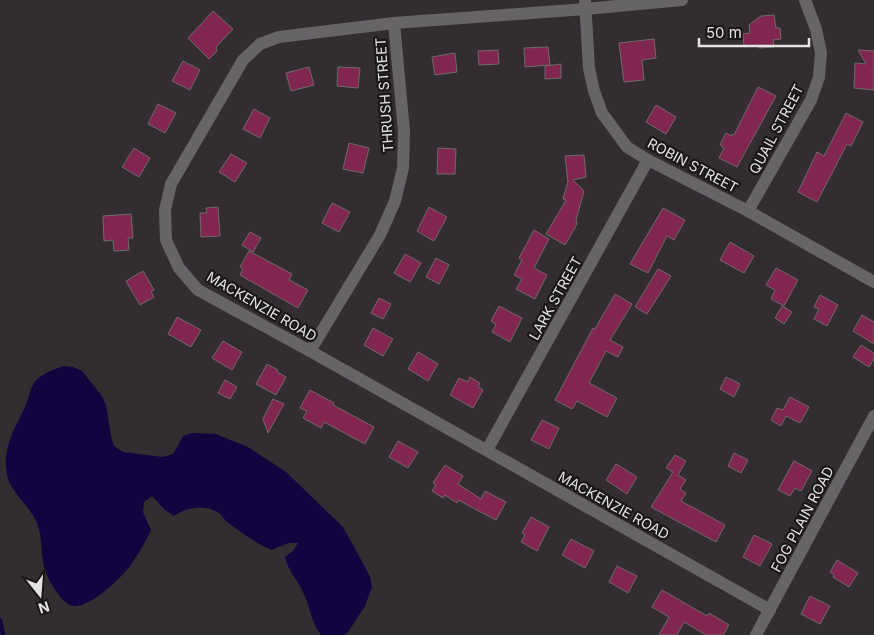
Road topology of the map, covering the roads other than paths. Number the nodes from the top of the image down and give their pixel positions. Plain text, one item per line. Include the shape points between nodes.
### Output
1 (682, 0) edge
2 (805, 0) edge
3 (585, 5) edge
4 (394, 23) junction
5 (648, 160) junction
6 (748, 211) junction
7 (874, 282) edge
8 (310, 351) junction
9 (874, 416) edge
10 (487, 450) junction
11 (770, 610) junction
12 (756, 635) edge

1 - 3 street, MACKENZIE ROAD
2 - 6 street, QUAIL STREET via 821,53 819,77 811,100
3 - 4 street, MACKENZIE ROAD
3 - 5 street, ROBIN STREET via 589,68 602,113 627,147
4 - 8 street, THRUSH STREET via 404,131 403,168 395,201 380,235
4 - 8 street, MACKENZIE ROAD via 280,37 260,44 244,60 171,184 164,210 166,240 179,268 198,290
5 - 6 street, ROBIN STREET
5 - 10 street, LARK STREET
6 - 7 street, ROBIN STREET
8 - 10 street, MACKENZIE ROAD
9 - 11 street, FOG PLAIN ROAD
10 - 11 street, MACKENZIE ROAD
11 - 12 street, FOG PLAIN ROAD

